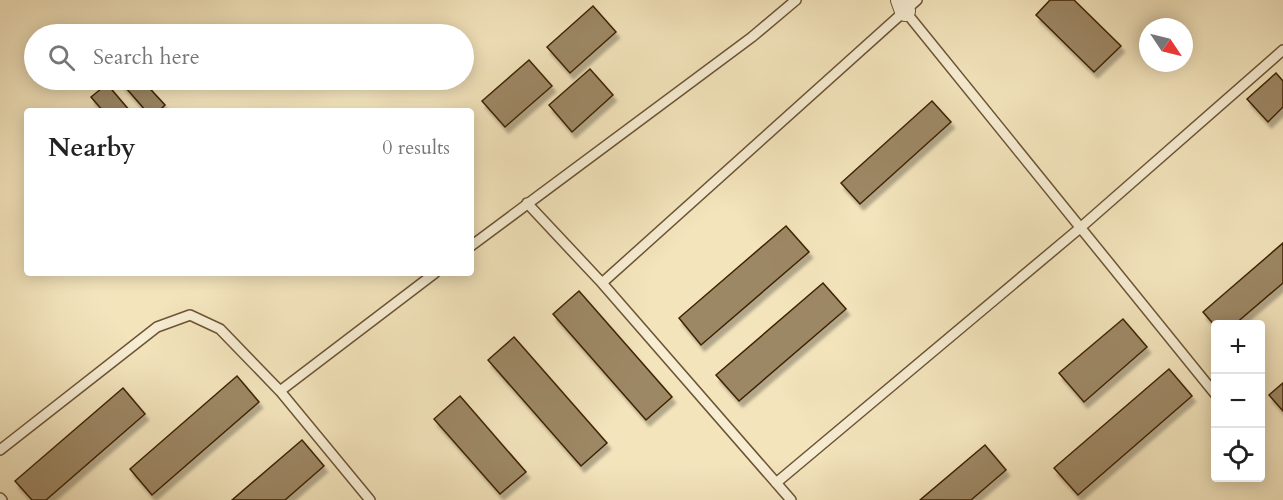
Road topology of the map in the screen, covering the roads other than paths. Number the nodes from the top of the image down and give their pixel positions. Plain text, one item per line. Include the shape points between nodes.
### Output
1 (796, 0) edge
2 (908, 4) edge
3 (1283, 50) edge
4 (527, 203) junction
5 (1080, 228) junction
6 (474, 244) edge
7 (431, 276) edge
8 (602, 283) junction
9 (1211, 390) edge
10 (280, 391) junction
11 (0, 450) edge
12 (776, 483) junction
13 (370, 500) edge
14 (790, 500) edge

1 - 4 lane via 752,37
2 - 5 lane
2 - 8 lane
3 - 5 lane
4 - 6 lane
4 - 8 lane
5 - 9 lane
5 - 12 lane
7 - 10 lane
8 - 12 lane
10 - 11 lane via 220,328 190,315 157,327
10 - 13 lane
12 - 14 lane

